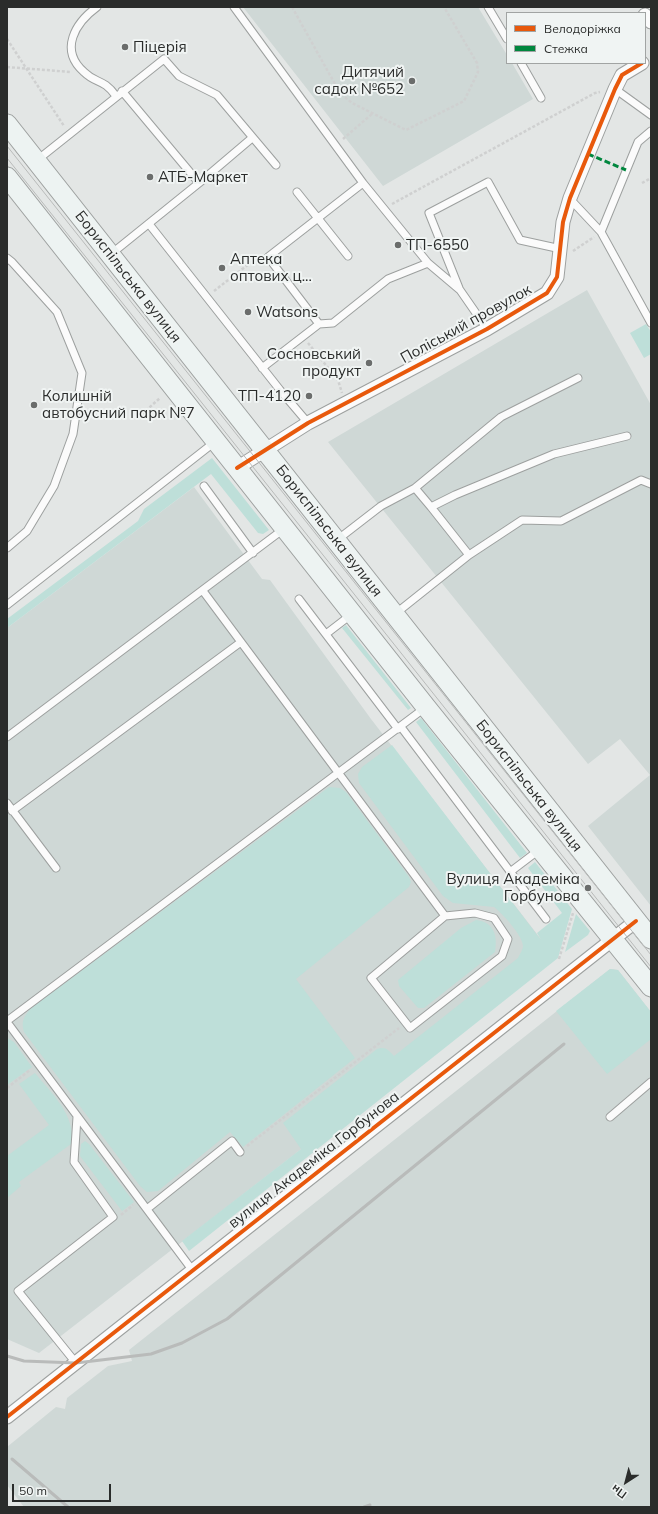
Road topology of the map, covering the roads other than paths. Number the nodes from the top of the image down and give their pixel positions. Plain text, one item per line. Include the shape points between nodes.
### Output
1 (97, 7) edge
2 (234, 7) edge
3 (488, 7) edge
4 (506, 37) edge
5 (522, 64) edge
6 (640, 64) edge
7 (615, 89) junction
8 (122, 91) junction
9 (116, 96) junction
10 (541, 98) dead end
11 (651, 115) edge
12 (7, 124) edge
13 (651, 131) edge
14 (252, 138) junction
15 (36, 161) junction
16 (276, 165) dead end
17 (7, 177) edge
18 (199, 182) junction
19 (364, 183) junction
20 (297, 192) dead end
21 (570, 198) junction
22 (317, 219) junction
23 (149, 224) junction
24 (601, 232) junction
25 (561, 254) junction
26 (110, 255) junction
27 (348, 256) dead end
28 (7, 258) edge
29 (428, 263) junction
30 (460, 290) junction
31 (651, 323) edge
32 (319, 324) junction
33 (487, 329) junction
34 (262, 368) junction
35 (578, 378) dead end
36 (308, 423) junction
37 (626, 436) dead end
38 (216, 441) junction
39 (264, 451) junction
40 (237, 468) junction
41 (651, 484) edge
42 (204, 486) dead end
43 (415, 488) junction
44 (431, 507) junction
45 (285, 528) junction
46 (337, 540) junction
47 (7, 548) edge
48 (253, 553) junction
49 (469, 555) junction
50 (203, 591) junction
51 (299, 599) dead end
52 (7, 604) edge
53 (352, 613) junction
54 (395, 614) junction
55 (326, 634) junction
56 (241, 642) junction
57 (426, 707) junction
58 (400, 728) junction
59 (7, 737) edge
60 (339, 774) junction
61 (7, 804) edge
62 (12, 811) junction
63 (540, 848) junction
64 (56, 868) dead end
65 (510, 872) junction
66 (445, 916) junction
67 (546, 920) dead end
68 (636, 921) junction
69 (651, 939) edge
70 (612, 940) junction
71 (651, 987) edge
72 (7, 1022) edge
73 (651, 1082) edge
74 (77, 1117) junction
75 (610, 1117) dead end
76 (240, 1152) road end
77 (147, 1209) junction
78 (193, 1271) junction
79 (76, 1363) junction
80 (7, 1417) edge

1 - 9 lane via 77,25 72,36 72,52 84,73 109,86
2 - 19 lane
3 - 4 lane
5 - 10 lane
6 - 7 street, Поліський провулок via 622,75
7 - 11 lane
7 - 21 street, Поліський провулок
8 - 9 lane
8 - 14 lane via 164,59 179,76 217,95
8 - 18 lane
9 - 15 lane
12 - 15 main road, Бориспільська вулиця
13 - 24 lane via 638,142
14 - 16 lane
14 - 18 lane
15 - 26 main road, Бориспільська вулиця
17 - 38 main road, Бориспільська вулиця
18 - 23 lane
19 - 22 lane
19 - 29 lane
20 - 22 lane
21 - 24 lane
21 - 25 street, Поліський провулок via 563,222
22 - 27 lane
22 - 32 lane via 268,257
23 - 26 lane
23 - 34 lane
24 - 31 lane
25 - 30 lane via 520,240 488,182 429,213
25 - 33 street, Поліський провулок via 558,277 547,293
26 - 39 main road, Бориспільська вулиця
28 - 47 lane via 57,312 82,373 73,434 54,486 27,531
29 - 30 lane
29 - 32 lane via 388,279 333,323
30 - 33 lane
32 - 34 lane
33 - 36 street, Поліський провулок
34 - 36 lane
35 - 43 lane via 501,416
36 - 39 street, Поліський провулок
37 - 44 lane via 554,454
38 - 40 main road, Бориспільська вулиця
38 - 52 lane
39 - 40 street, Поліський провулок
39 - 46 main road, Бориспільська вулиця
40 - 45 main road, Бориспільська вулиця
41 - 49 lane via 641,480 560,521 522,520
42 - 48 lane
43 - 44 lane
43 - 46 lane via 381,506
44 - 49 lane
45 - 48 lane
45 - 53 main road, Бориспільська вулиця
46 - 54 main road, Бориспільська вулиця
48 - 50 lane
49 - 54 lane
50 - 56 lane
50 - 59 lane
51 - 55 lane
53 - 55 lane
53 - 57 main road, Бориспільська вулиця
54 - 68 main road, Бориспільська вулиця
55 - 58 lane
56 - 60 lane
56 - 62 lane
57 - 58 lane
57 - 63 main road, Бориспільська вулиця
58 - 60 lane
58 - 65 lane
60 - 66 lane
60 - 72 lane
61 - 62 lane
62 - 64 lane
63 - 65 lane
63 - 70 main road, Бориспільська вулиця
65 - 67 lane
66 - 66 lane via 371,978 410,1028 502,956 508,939 494,918 475,913
68 - 69 main road, Бориспільська вулиця
68 - 70 street, вулиця Академіка Горбунова
70 - 71 main road, Бориспільська вулиця
70 - 78 street, вулиця Академіка Горбунова
72 - 74 lane
73 - 75 lane
74 - 77 lane
74 - 79 lane via 74,1162 113,1216 18,1291
76 - 77 lane via 232,1141
77 - 78 lane
78 - 79 street, вулиця Академіка Горбунова
79 - 80 street, вулиця Академіка Горбунова

